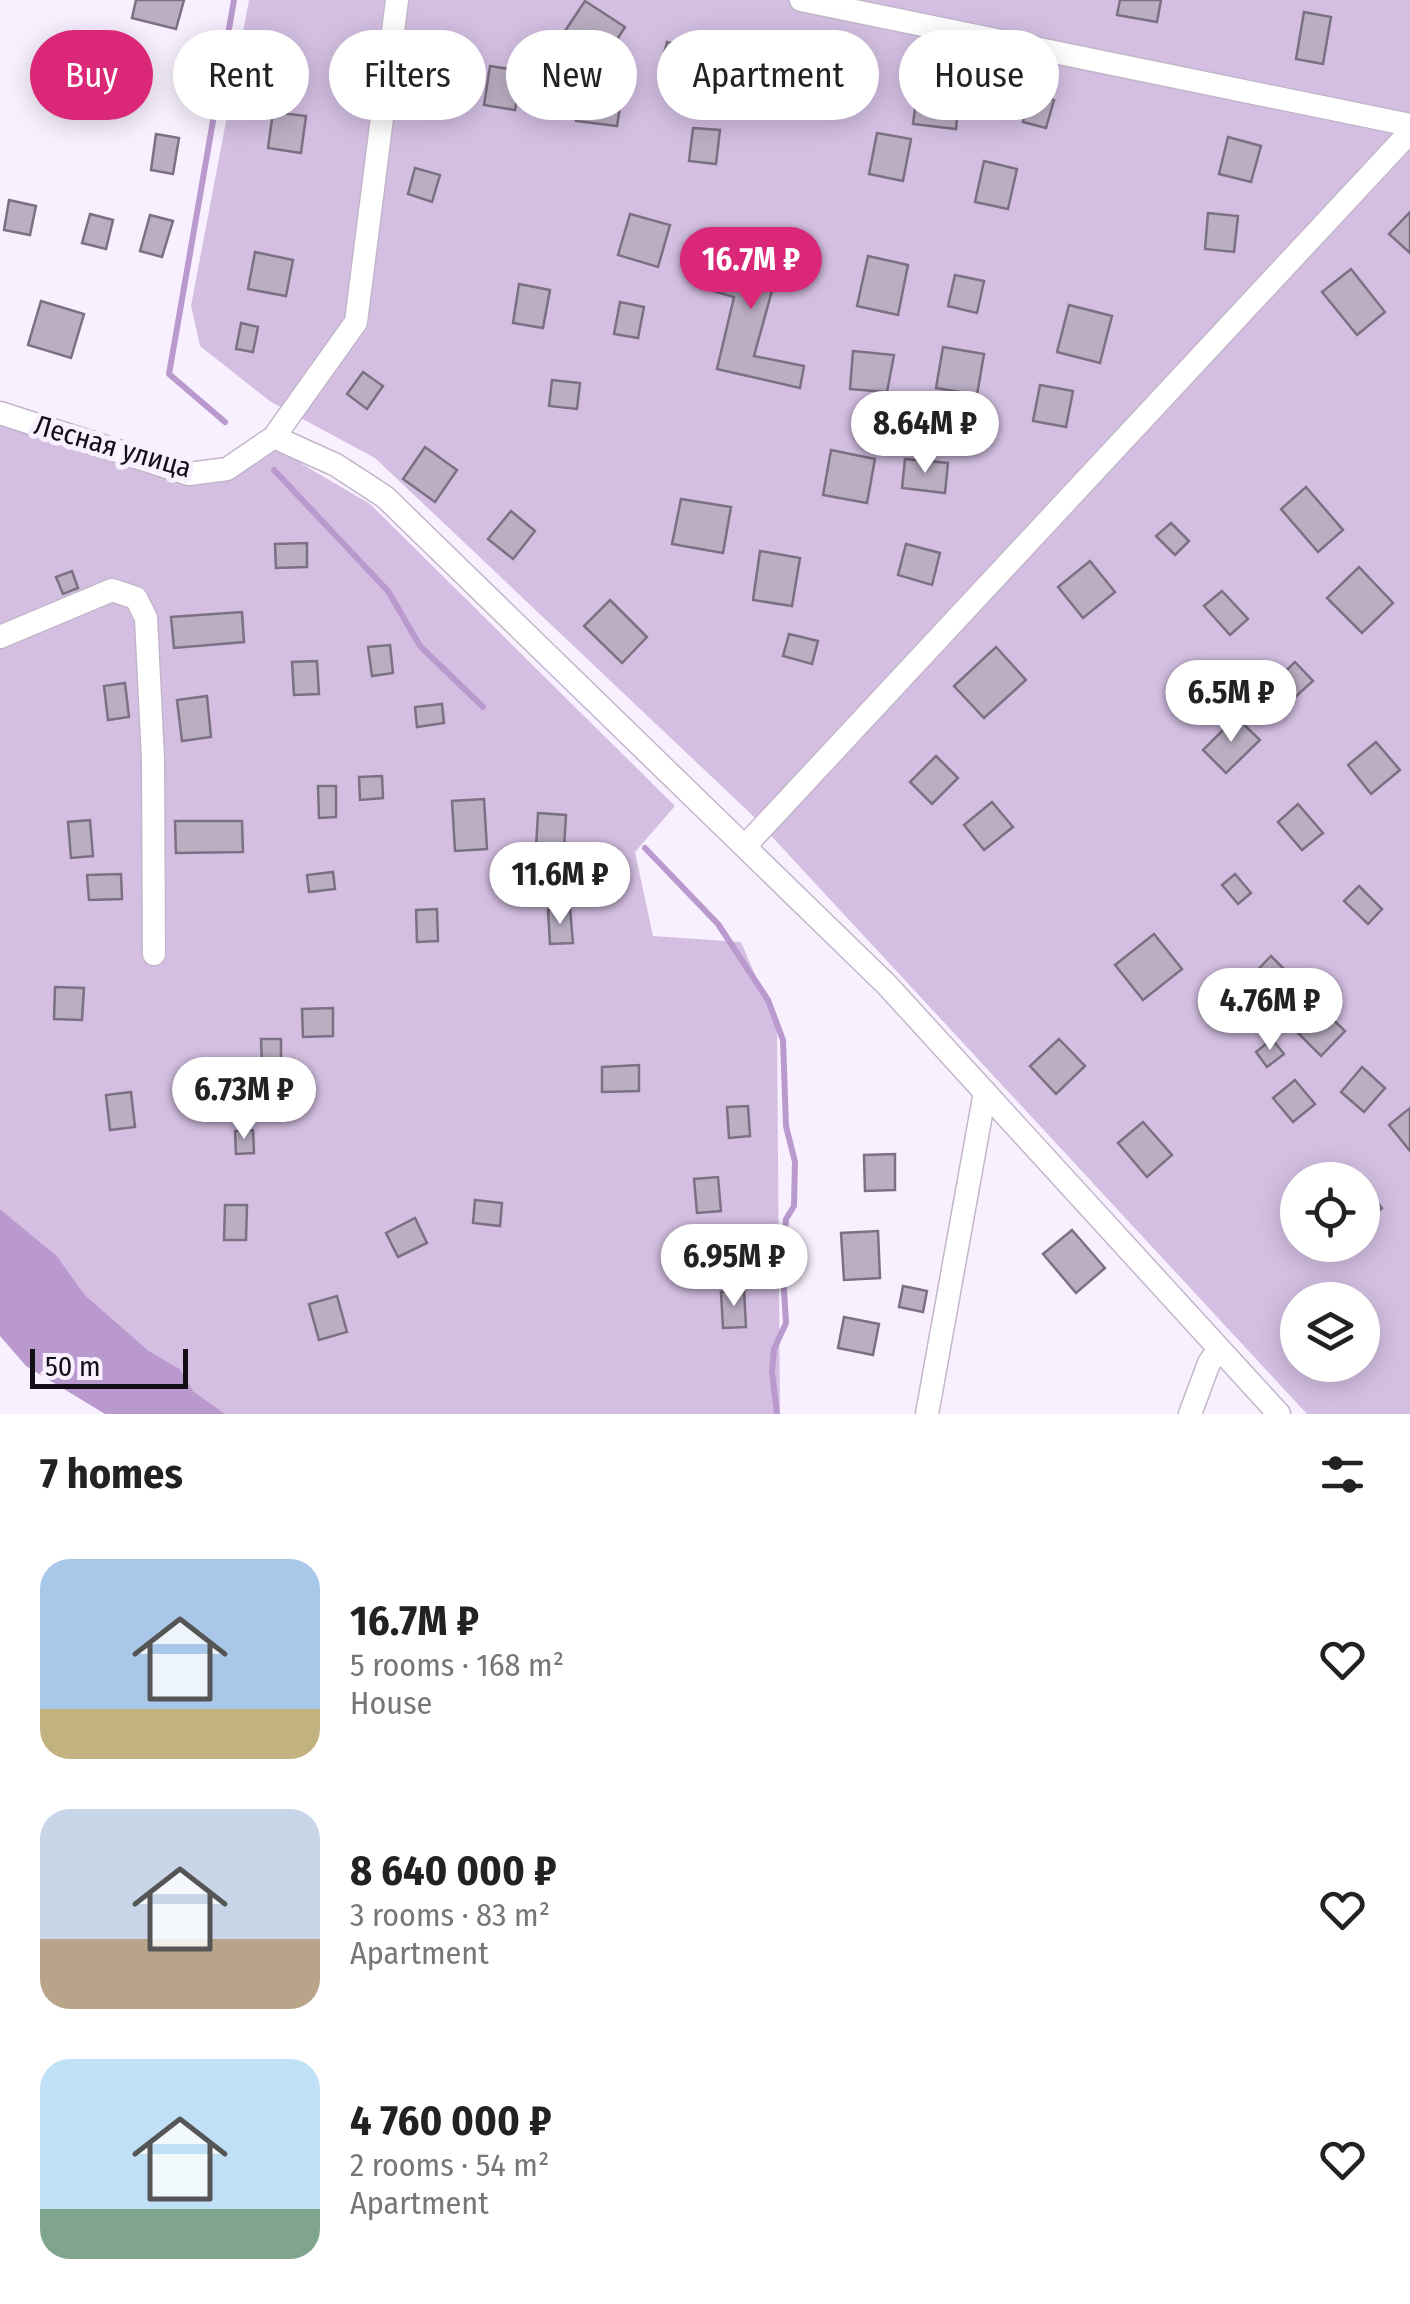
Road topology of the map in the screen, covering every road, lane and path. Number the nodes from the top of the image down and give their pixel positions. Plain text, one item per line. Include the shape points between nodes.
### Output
1 (397, 0) edge
2 (801, 0) edge
3 (1410, 129) edge
4 (0, 413) edge
5 (274, 437) junction
6 (0, 637) edge
7 (746, 844) junction
8 (154, 954) dead end
9 (985, 1092) junction
10 (1220, 1349) junction
11 (927, 1414) edge
12 (1190, 1414) edge
13 (1279, 1414) edge

1 - 5 street via 356,322
2 - 3 street
3 - 7 street
4 - 5 street, Лесная улица via 189,474 227,469
5 - 7 street via 384,496
6 - 8 street via 112,590 136,598 146,618
7 - 9 street
9 - 10 street
9 - 11 street
10 - 12 street
10 - 13 street

